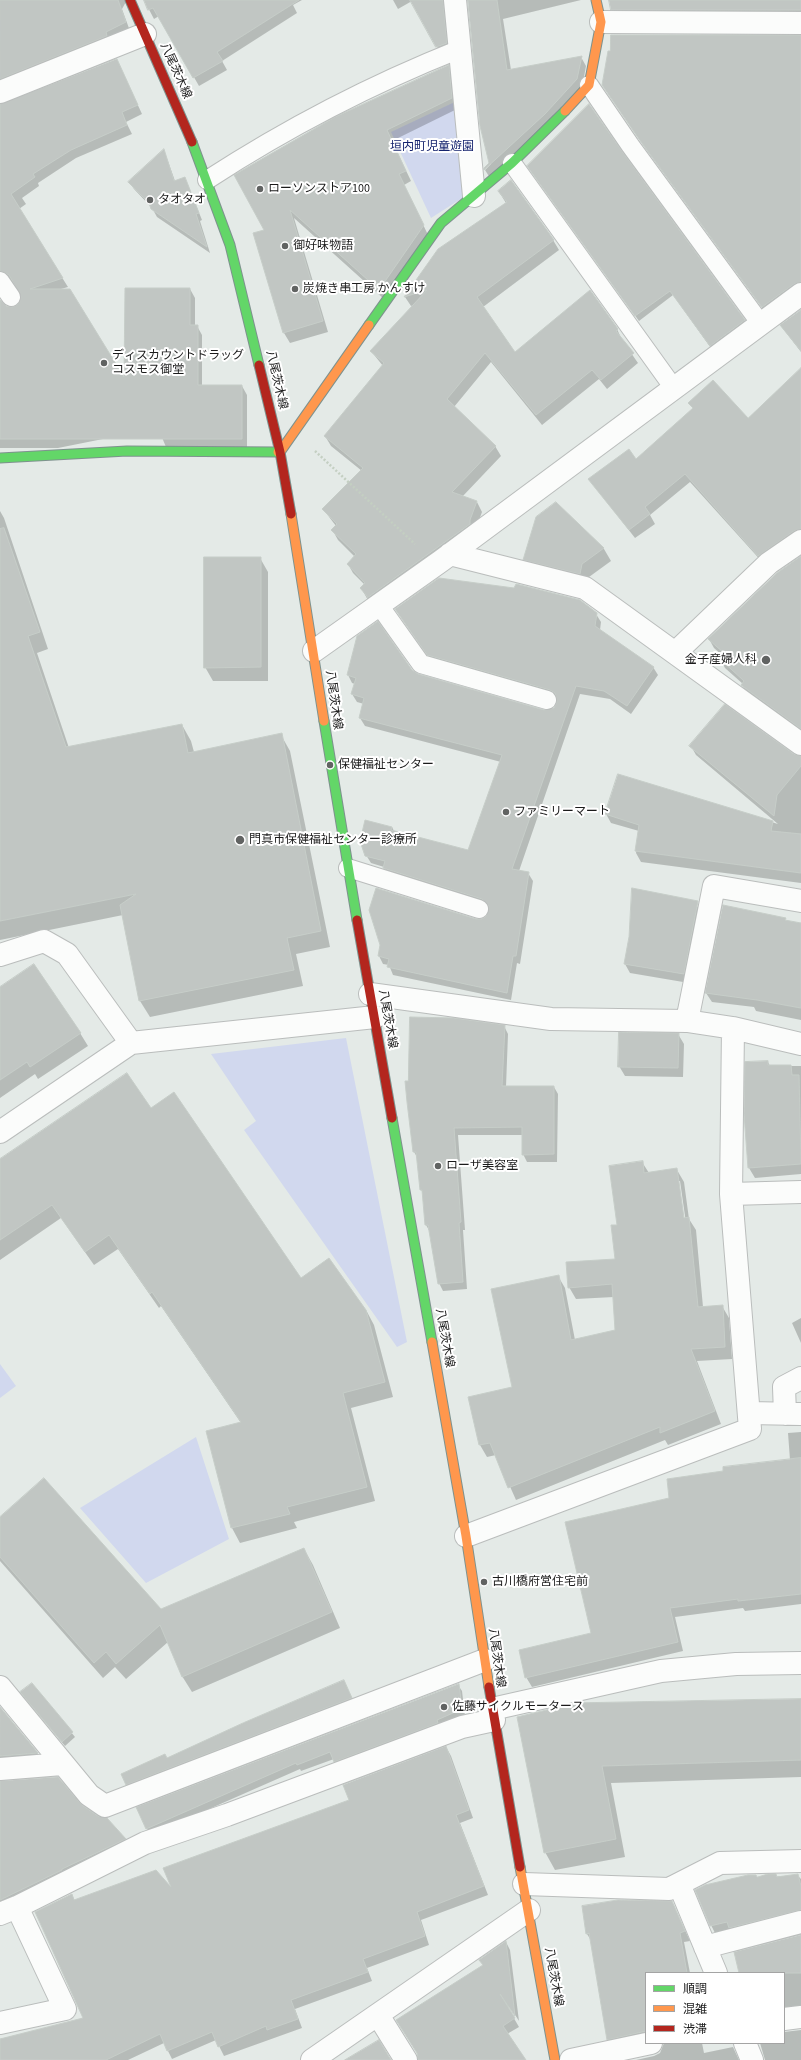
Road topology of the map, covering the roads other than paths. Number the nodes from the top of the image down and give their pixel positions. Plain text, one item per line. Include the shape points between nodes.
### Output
1 (132, 0) edge
2 (455, 0) edge
3 (596, 0) edge
4 (601, 22) junction
5 (801, 23) edge
6 (145, 34) junction
7 (460, 48) junction
8 (589, 85) junction
9 (0, 92) edge
10 (512, 163) junction
11 (208, 180) junction
12 (474, 196) junction
13 (0, 281) edge
14 (801, 294) edge
15 (12, 297) dead end
16 (761, 324) junction
17 (673, 387) junction
18 (280, 452) junction
19 (0, 458) edge
20 (799, 546) edge
21 (446, 557) junction
22 (379, 605) junction
23 (314, 651) junction
24 (675, 653) junction
25 (547, 700) dead end
26 (801, 744) edge
27 (348, 868) junction
28 (801, 901) edge
29 (479, 909) dead end
30 (0, 955) edge
31 (370, 994) junction
32 (374, 1017) junction
33 (687, 1021) junction
34 (733, 1028) junction
35 (131, 1043) junction
36 (801, 1044) edge
37 (0, 1132) edge
38 (801, 1192) edge
39 (730, 1194) junction
40 (801, 1378) edge
41 (749, 1413) junction
42 (793, 1414) edge
43 (466, 1536) junction
44 (485, 1660) junction
45 (801, 1663) edge
46 (0, 1688) edge
47 (493, 1714) junction
48 (62, 1764) junction
49 (0, 1769) edge
50 (801, 1861) edge
51 (524, 1884) junction
52 (679, 1884) junction
53 (8, 1910) edge
54 (530, 1910) junction
55 (801, 1922) edge
56 (705, 1946) junction
57 (716, 1972) edge
58 (378, 2015) junction
59 (801, 2017) edge
60 (785, 2019) edge
61 (0, 2023) edge
62 (645, 2044) edge
63 (745, 2044) edge
64 (312, 2060) edge
65 (406, 2060) edge
66 (555, 2060) edge
67 (571, 2060) edge
68 (752, 2060) edge

1 - 6 main road, 八尾茨木線
2 - 7 street
3 - 4 main road
4 - 5 street
4 - 8 main road
6 - 9 street
6 - 11 main road, 八尾茨木線
7 - 11 lane via 320,113 255,149
7 - 12 street
8 - 10 main road
8 - 16 lane
10 - 12 main road
10 - 17 lane
11 - 18 main road, 八尾茨木線 via 230,245
12 - 18 main road via 441,223
13 - 15 lane
14 - 16 street
16 - 17 street
17 - 21 street
18 - 19 main road via 127,451
18 - 23 main road, 八尾茨木線
20 - 24 street via 769,563
21 - 22 street
21 - 24 street via 585,588
22 - 23 street
22 - 25 lane via 421,664
23 - 27 main road, 八尾茨木線
24 - 26 street
27 - 29 lane
27 - 31 main road, 八尾茨木線
28 - 33 street via 714,886
30 - 35 street via 44,941 67,954
31 - 32 main road, 八尾茨木線
31 - 33 street via 551,1018
32 - 35 street
32 - 43 main road, 八尾茨木線
33 - 34 street
34 - 36 street
34 - 39 street
35 - 37 street
38 - 39 street
39 - 41 street
40 - 42 street via 784,1387
41 - 42 street
41 - 43 street via 750,1429
43 - 44 main road, 八尾茨木線
44 - 47 main road, 八尾茨木線
44 - 48 street via 105,1806 89,1795
45 - 47 street via 736,1664 662,1671
46 - 48 street
47 - 51 main road, 八尾茨木線
47 - 53 street via 227,1815 145,1843
48 - 49 street
50 - 52 street via 720,1863
51 - 52 street via 669,1889
51 - 54 main road, 八尾茨木線
52 - 56 street
53 - 61 street via 66,2009
54 - 58 street
54 - 66 main road, 八尾茨木線
55 - 56 street
56 - 57 street
58 - 64 street
58 - 65 street
59 - 60 street
62 - 67 street
63 - 68 street

